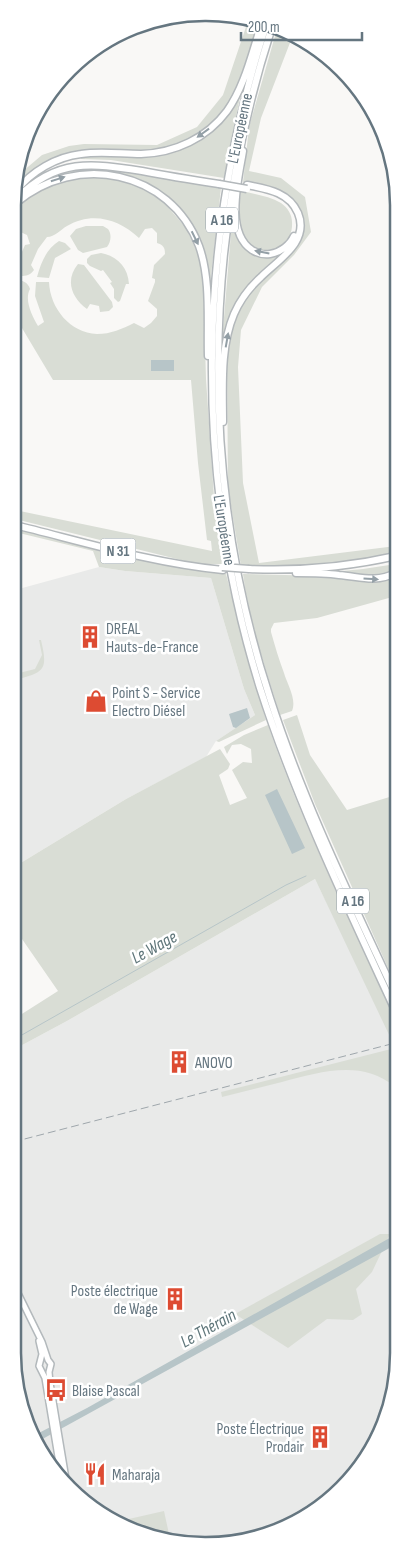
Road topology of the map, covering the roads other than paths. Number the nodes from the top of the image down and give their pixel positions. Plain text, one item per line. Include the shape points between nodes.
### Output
1 (260, 30) edge
2 (264, 31) edge
3 (270, 33) edge
4 (249, 106) junction
5 (219, 182) junction
6 (23, 186) edge
7 (22, 187) edge
8 (247, 187) junction
9 (22, 194) edge
10 (22, 199) edge
11 (213, 420) junction
12 (223, 476) junction
13 (21, 525) edge
14 (390, 557) edge
15 (390, 561) edge
16 (249, 571) junction
17 (288, 573) junction
18 (390, 576) edge
19 (390, 983) edge
20 (390, 997) edge
21 (21, 1300) edge
22 (37, 1333) junction
23 (48, 1360) junction
24 (42, 1361) junction
25 (50, 1370) junction
26 (43, 1371) junction
27 (54, 1424) junction
28 (57, 1436) junction
29 (60, 1467) edge
30 (64, 1471) edge

1 -> 6 highway via 235,97 219,120 201,135 177,148 156,152 91,153 68,157 40,170
2 - 11 highway, L'Européenne / A 16 via 240,118 221,221 213,316
3 - 4 highway, L'Européenne / A 16
8 -> 4 highway via 278,197 292,211 296,220 295,234 281,250 267,254 253,250 243,241 236,225 236,200
4 - 12 highway, L'Européenne / A 16 via 232,190 221,281 218,383
5 - 7 highway via 108,162 79,162 46,172
5 - 8 highway, bridge
5 - 9 highway via 82,165 48,174
12 -> 8 highway via 224,374 230,323 247,292 290,249 299,236 300,228 297,210 286,198 271,190
10 -> 11 highway via 60,178 99,174 144,186 176,210 195,237 204,266
11 - 20 highway, L'Européenne / A 16 via 230,562 260,686 298,791
12 - 19 highway, L'Européenne / A 16 via 242,592 269,697 304,790
13 - 16 highway, N 31, bridge via 147,558
14 - 16 highway, N 31 via 324,567
15 - 17 highway, N 31 via 353,568
16 - 17 highway, N 31
17 -> 18 highway via 336,574 372,580
21 - 22 main road
22 - 23 main road
22 - 24 main road
23 - 24 main road
23 - 25 main road via 52,1365
24 - 26 main road via 39,1366
25 - 26 main road
25 - 27 main road
26 - 27 main road
27 - 28 main road
28 - 29 main road
28 - 30 main road

